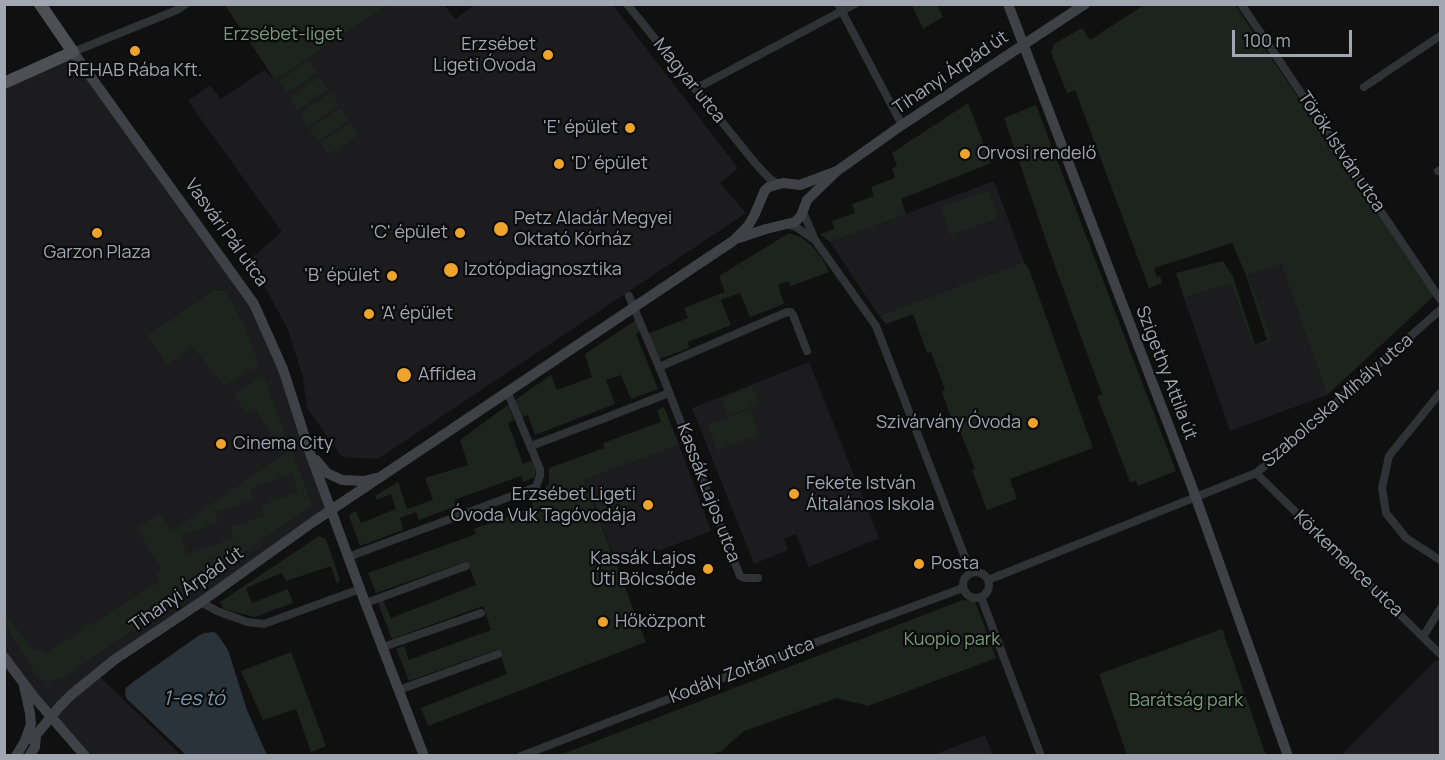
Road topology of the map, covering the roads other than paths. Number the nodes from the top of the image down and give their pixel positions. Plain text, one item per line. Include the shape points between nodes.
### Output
1 (40, 4) edge
2 (186, 4) edge
3 (627, 4) edge
4 (855, 4) edge
5 (1008, 4) edge
6 (1085, 4) edge
7 (1241, 4) edge
8 (176, 7) edge
9 (840, 8) edge
10 (1440, 36) edge
11 (1023, 45) junction
12 (73, 52) junction
13 (4, 83) edge
14 (1364, 87) dead end
15 (695, 89) junction
16 (902, 125) junction
17 (751, 158) junction
18 (837, 171) junction
19 (781, 184) junction
20 (765, 190) junction
21 (761, 203) junction
22 (803, 210) junction
23 (785, 225) junction
24 (814, 240) junction
25 (733, 241) junction
26 (1440, 299) edge
27 (631, 301) junction
28 (1440, 310) edge
29 (807, 351) dead end
30 (659, 367) junction
31 (507, 391) junction
32 (669, 393) junction
33 (1440, 393) edge
34 (531, 446) junction
35 (310, 453) junction
36 (387, 473) junction
37 (1256, 473) junction
38 (1196, 497) junction
39 (332, 510) junction
40 (348, 557) junction
41 (1440, 560) edge
42 (466, 566) dead end
43 (971, 573) junction
44 (758, 578) dead end
45 (988, 580) junction
46 (963, 588) junction
47 (360, 589) junction
48 (981, 597) junction
49 (201, 602) junction
50 (366, 603) junction
51 (1440, 609) edge
52 (481, 613) dead end
53 (1423, 637) junction
54 (383, 647) junction
55 (498, 654) dead end
56 (1440, 654) edge
57 (4, 657) edge
58 (23, 683) junction
59 (399, 690) junction
60 (51, 717) junction
61 (36, 735) junction
62 (25, 741) junction
63 (16, 756) edge
64 (29, 756) edge
65 (85, 756) edge
66 (424, 756) edge
67 (521, 756) edge
68 (1041, 756) edge
69 (1288, 756) edge

1 - 12 main road, Vasvári Pál utca
2 - 8 street
3 - 15 street, Magyar utca
4 - 9 street
5 - 11 street, Szigethy Attila út
6 - 11 street, Tihanyi Árpád út
7 - 26 street, Török István utca
8 - 12 street
9 - 15 street
9 - 16 street
10 - 14 street
11 - 16 street, Tihanyi Árpád út
11 - 38 street, Szigethy Attila út
12 - 13 main road
12 - 35 street, Vasvári Pál utca via 254,304 283,369
15 - 17 street, Magyar utca
16 - 18 street, Tihanyi Árpád út
17 - 19 street, Magyar utca
17 - 20 street, Magyar utca
18 - 19 street, Tihanyi Árpád út via 800,185
18 - 22 street, Tihanyi Árpád út via 807,200
19 - 20 street, Tihanyi Árpád út
19 - 22 street via 799,191
20 - 21 street, Tihanyi Árpád út
21 - 23 street via 768,220
21 - 25 street, Tihanyi Árpád út via 748,226
22 - 23 street, Tihanyi Árpád út via 798,220
22 - 24 street
23 - 24 street via 796,227
23 - 25 street, Tihanyi Árpád út
24 - 43 street via 876,326
25 - 27 street, Tihanyi Árpád út
27 - 30 street
27 - 31 street, Tihanyi Árpád út
28 - 37 street, Szabolcska Mihály utca
29 - 30 street via 793,315 787,312
30 - 32 street, Kassák Lajos utca
31 - 34 street
31 - 36 street, Tihanyi Árpád út
32 - 34 street
32 - 44 street, Kassák Lajos utca via 740,576
33 - 41 street via 1389,456 1382,488 1386,513 1406,538
34 - 40 street via 540,469 536,487
35 - 36 street, Tihanyi Árpád út via 322,468 342,480 364,481
35 - 39 street, Vasvári Pál utca
36 - 39 street, Tihanyi Árpád út
37 - 38 street, Szabolcska Mihály utca
37 - 53 street, Körkemence utca
38 - 45 street
38 - 69 street, Szigethy Attila út
39 - 40 street, Vasvári Pál utca
39 - 49 street, Tihanyi Árpád út
40 - 47 street, Vasvári Pál utca
42 - 50 street
43 - 45 street via 981,573
43 - 46 street
45 - 48 street via 988,590
46 - 48 street via 971,597
46 - 67 street, Kodály Zoltán utca
47 - 49 street via 262,624 217,612
47 - 50 street, Vasvári Pál utca
48 - 68 street
49 - 60 street, Tihanyi Árpád út via 96,674
50 - 54 street, Vasvári Pál utca
51 - 53 street
52 - 54 street
53 - 56 street, Körkemence utca
54 - 59 street, Vasvári Pál utca
55 - 59 street
57 - 58 street
58 - 60 street
58 - 62 street via 30,713
59 - 66 street, Vasvári Pál utca
60 - 61 street, Tihanyi Árpád út
60 - 65 street
61 - 62 street
61 - 64 street, Tihanyi Árpád út
62 - 63 street

